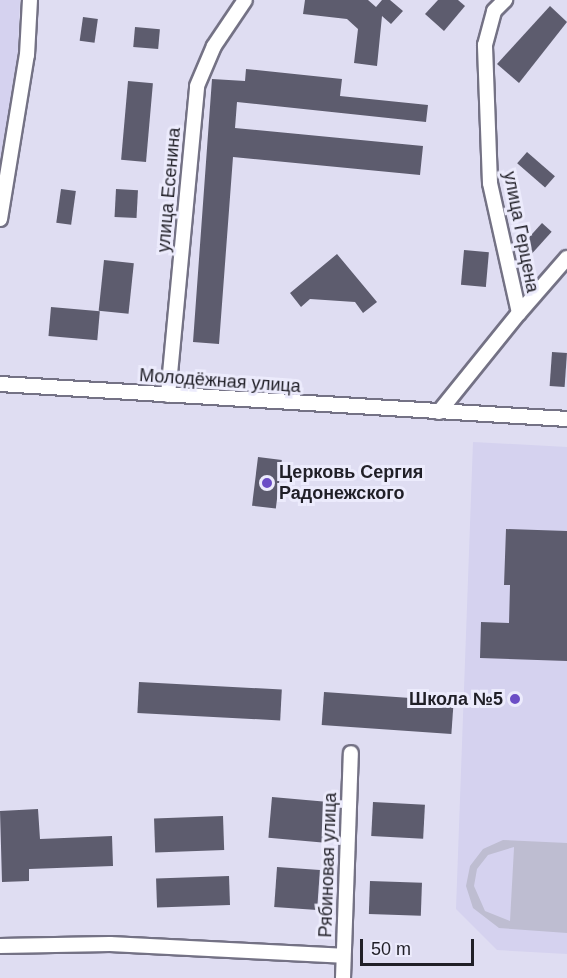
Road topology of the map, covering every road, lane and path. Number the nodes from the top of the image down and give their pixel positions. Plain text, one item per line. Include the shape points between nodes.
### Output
1 (30, 0) edge
2 (245, 0) edge
3 (505, 0) edge
4 (0, 219) edge
5 (567, 258) edge
6 (519, 313) junction
7 (0, 384) edge
8 (168, 396) junction
9 (439, 412) junction
10 (567, 419) edge
11 (351, 753) dead end
12 (0, 946) edge
13 (343, 956) junction
14 (343, 978) edge

1 - 4 street via 27,55
2 - 8 street, улица Есенина via 214,46 196,86
3 - 6 street, улица Герцена via 494,11 485,45 490,183
5 - 6 street
6 - 9 street, улица Герцена
7 - 8 street, Молодёжная улица
8 - 9 street, Молодёжная улица
9 - 10 street, Молодёжная улица
11 - 13 street, Рябиновая улица
12 - 13 street via 110,944
13 - 14 street, Рябиновая улица

